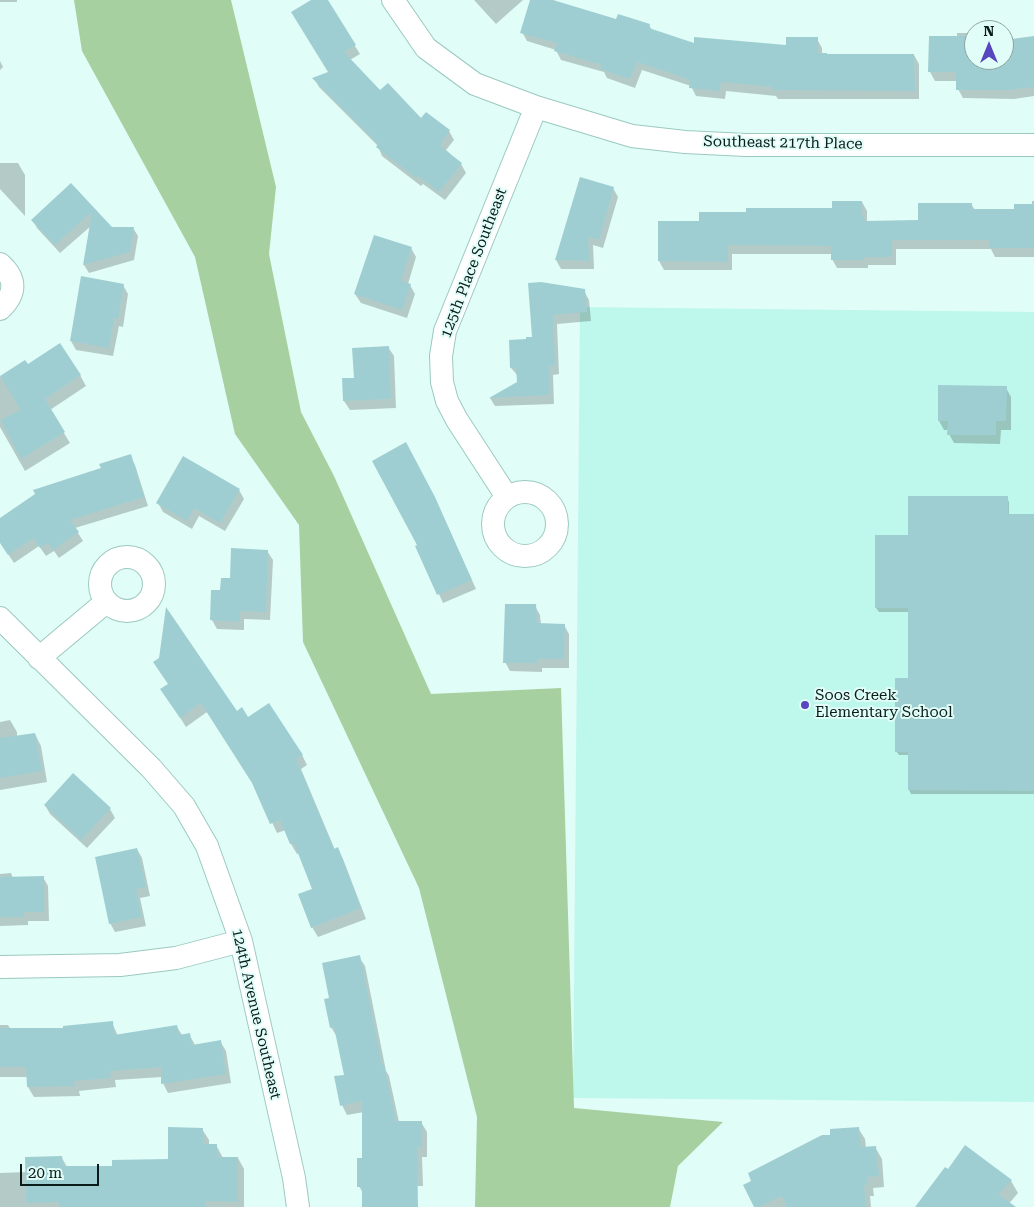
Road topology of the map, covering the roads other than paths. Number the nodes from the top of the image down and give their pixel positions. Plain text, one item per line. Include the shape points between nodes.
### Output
1 (393, 0) edge
2 (536, 107) junction
3 (1034, 145) edge
4 (0, 264) edge
5 (0, 309) edge
6 (508, 497) dead end
7 (106, 602) dead end
8 (4, 629) edge
9 (39, 658) junction
10 (242, 940) junction
11 (0, 967) edge
12 (298, 1207) edge

1 - 2 street, Southeast 217th Place via 426,48 475,84
2 - 3 street, Southeast 217th Place via 632,136 685,142
2 - 6 street, 125th Place Southeast via 446,331 441,356 447,401
4 - 5 street via 12,282 12,293
7 - 9 street
8 - 9 street, 124th Avenue Southeast
9 - 10 street, 124th Avenue Southeast via 151,768 184,806 207,846
10 - 11 street via 176,958 120,965
10 - 12 street, 124th Avenue Southeast

